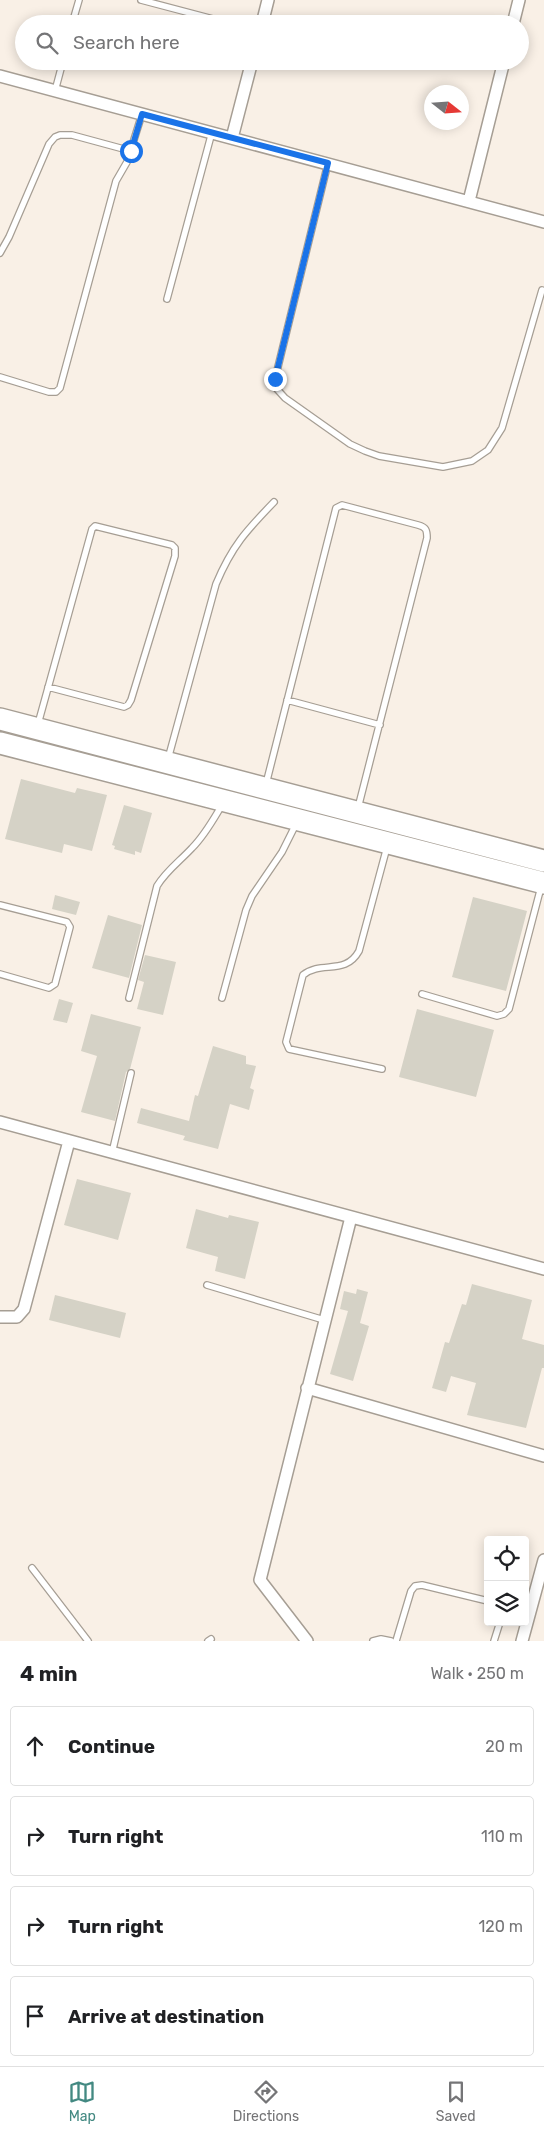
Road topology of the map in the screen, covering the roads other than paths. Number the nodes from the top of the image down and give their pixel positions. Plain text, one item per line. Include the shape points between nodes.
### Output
1 (79, 0) edge
2 (141, 0) edge
3 (268, 0) edge
4 (519, 0) edge
5 (75, 15) edge
6 (198, 15) edge
7 (264, 15) edge
8 (515, 15) edge
9 (60, 70) edge
10 (250, 70) edge
11 (502, 70) edge
12 (0, 76) edge
13 (55, 91) junction
14 (142, 114) junction
15 (212, 132) junction
16 (232, 138) junction
17 (131, 151) junction
18 (328, 163) junction
19 (469, 201) junction
20 (544, 222) edge
21 (0, 253) edge
22 (542, 290) dead end
23 (167, 299) dead end
24 (0, 377) edge
25 (274, 502) dead end
26 (48, 687) junction
27 (287, 700) junction
28 (3, 720) edge
29 (380, 725) junction
30 (36, 729) junction
31 (0, 744) edge
32 (167, 763) junction
33 (265, 789) junction
34 (224, 801) junction
35 (357, 813) junction
36 (298, 820) junction
37 (388, 843) junction
38 (544, 861) edge
39 (543, 883) edge
40 (0, 904) edge
41 (0, 974) edge
42 (422, 994) dead end
43 (128, 998) dead end
44 (222, 998) dead end
45 (382, 1069) dead end
46 (131, 1073) dead end
47 (0, 1122) edge
48 (69, 1141) junction
49 (112, 1153) junction
50 (351, 1217) junction
51 (544, 1269) edge
52 (207, 1285) dead end
53 (0, 1317) edge
54 (324, 1320) junction
55 (307, 1388) junction
56 (544, 1456) edge
57 (544, 1560) edge
58 (32, 1568) dead end
59 (484, 1600) edge
60 (499, 1626) edge
61 (88, 1641) edge
62 (308, 1641) edge
63 (373, 1641) edge
64 (391, 1641) edge
65 (396, 1641) edge
66 (494, 1641) edge
67 (522, 1641) edge

1 - 5 lane
2 - 6 lane
3 - 7 street
4 - 8 street
9 - 13 lane
10 - 16 street
11 - 19 street
12 - 13 street
13 - 14 street
14 - 15 street
14 - 17 lane
15 - 16 street
15 - 23 lane
16 - 18 street
17 - 21 lane via 72,135 55,137
17 - 24 lane via 116,181 60,388 49,392
18 - 19 street
18 - 22 lane via 275,379 276,388 285,398 350,444 379,456 443,466 472,461 488,450 502,428
19 - 20 street
25 - 32 lane via 246,530 227,557 216,584
26 - 26 lane via 95,526 172,545 175,556 128,705
26 - 30 lane
27 - 29 lane
27 - 29 lane via 336,508 342,505 418,524 427,531 428,538
27 - 33 lane
28 - 30 highway
28 - 31 street
29 - 35 lane
30 - 32 highway
31 - 34 highway
32 - 33 highway
33 - 35 highway
34 - 36 highway
34 - 43 lane via 208,828 157,886
35 - 38 highway
36 - 37 highway
36 - 44 lane via 246,910
37 - 39 highway
37 - 45 lane via 359,951 348,964 311,970 304,975 286,1042 289,1048
39 - 42 lane via 509,1009 504,1014 497,1016
40 - 41 lane via 67,922 70,927 55,984 49,988
46 - 49 lane
47 - 48 street
48 - 49 street
48 - 53 street via 24,1309 17,1317
49 - 50 street
50 - 51 street
50 - 54 street
52 - 54 lane
54 - 55 street
55 - 56 street
55 - 62 street via 260,1580
57 - 67 street
58 - 61 lane
59 - 65 lane via 415,1586
60 - 66 lane
63 - 64 lane

